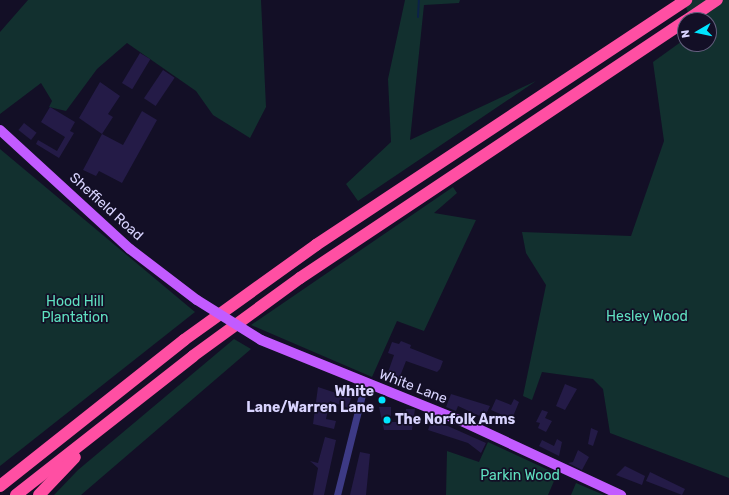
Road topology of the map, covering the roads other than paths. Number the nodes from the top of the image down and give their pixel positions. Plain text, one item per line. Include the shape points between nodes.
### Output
1 (686, 0) edge
2 (717, 0) edge
3 (699, 12) edge
4 (677, 27) edge
5 (0, 130) edge
6 (197, 300) joint
7 (365, 383) junction
8 (156, 384) junction
9 (28, 461) junction
10 (0, 482) edge
11 (0, 486) edge
12 (16, 495) edge
13 (38, 495) edge
14 (337, 495) edge
15 (621, 495) edge

1 - 9 highway via 316,245 184,340
2 - 3 highway
4 - 8 highway via 389,216
5 - 6 main road, Sheffield Road via 130,249
6 - 7 main road, White Lane, bridge via 261,340
7 - 14 street
7 - 15 main road, White Lane via 457,419
8 - 12 highway
8 - 13 highway via 62,468
9 - 10 highway
9 - 11 highway

